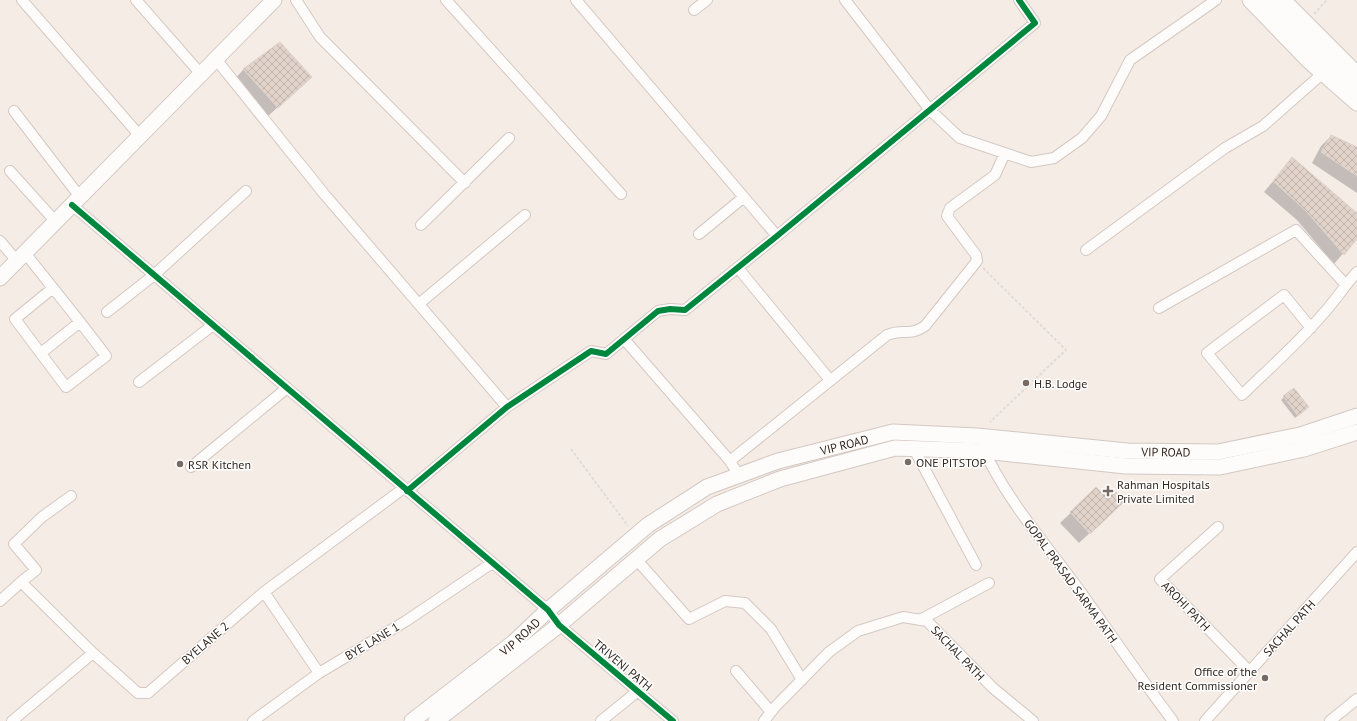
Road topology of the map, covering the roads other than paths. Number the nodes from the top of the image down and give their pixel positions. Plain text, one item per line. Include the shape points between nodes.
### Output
1 (22, 0) edge
2 (136, 0) edge
3 (274, 0) edge
4 (296, 0) edge
5 (446, 0) edge
6 (576, 0) edge
7 (707, 0) edge
8 (845, 0) edge
9 (1019, 0) edge
10 (1216, 0) edge
11 (1250, 0) edge
12 (1267, 0) edge
13 (1283, 0) edge
14 (694, 10) dead end
15 (215, 58) junction
16 (200, 73) junction
17 (1357, 73) edge
18 (1323, 74) junction
19 (1357, 89) edge
20 (1357, 103) edge
21 (930, 110) junction
22 (14, 111) dead end
23 (140, 136) junction
24 (509, 138) dead end
25 (1005, 153) junction
26 (10, 171) dead end
27 (465, 183) junction
28 (246, 191) dead end
29 (621, 194) dead end
30 (744, 196) junction
31 (76, 201) junction
32 (525, 216) dead end
33 (56, 222) junction
34 (421, 225) dead end
35 (699, 234) dead end
36 (777, 236) junction
37 (0, 241) edge
38 (1086, 250) dead end
39 (21, 257) junction
40 (738, 268) junction
41 (1357, 272) edge
42 (154, 275) junction
43 (0, 278) edge
44 (1346, 285) junction
45 (53, 288) junction
46 (420, 303) junction
47 (1159, 308) dead end
48 (107, 312) dead end
49 (80, 322) junction
50 (212, 325) junction
51 (1311, 328) junction
52 (624, 339) junction
53 (41, 353) junction
54 (830, 380) junction
55 (139, 382) dead end
56 (287, 388) junction
57 (507, 407) junction
58 (1357, 416) edge
59 (1357, 432) edge
60 (977, 436) junction
61 (914, 449) junction
62 (984, 451) junction
63 (730, 461) junction
64 (191, 467) dead end
65 (739, 476) junction
66 (406, 489) junction
67 (71, 496) dead end
68 (1218, 527) dead end
69 (1357, 552) edge
70 (636, 559) junction
71 (492, 563) junction
72 (976, 565) dead end
73 (21, 582) junction
74 (989, 583) dead end
75 (264, 592) junction
76 (0, 601) edge
77 (548, 610) junction
78 (920, 620) junction
79 (559, 625) junction
80 (93, 653) junction
81 (736, 671) dead end
82 (1250, 672) junction
83 (319, 673) junction
84 (802, 680) junction
85 (638, 691) junction
86 (1357, 699) edge
87 (771, 712) junction
88 (12, 721) edge
89 (253, 721) edge
90 (412, 721) edge
91 (436, 721) edge
92 (601, 721) edge
93 (673, 721) edge
94 (764, 721) edge
95 (1033, 721) edge
96 (1173, 721) edge
97 (1205, 721) edge
98 (1330, 721) edge

1 - 23 street
2 - 16 street
3 - 15 main road
4 - 27 street via 320,37
5 - 29 street
6 - 30 street
7 - 14 street
8 - 21 street
9 - 21 street via 1034,23
10 - 25 street via 1130,60 1101,116 1082,138 1054,158 1031,162
11 - 18 main road
12 - 19 main road
13 - 17 main road
15 - 16 main road
15 - 46 street via 325,195
16 - 23 main road
18 - 20 main road
18 - 38 street via 1263,126 1225,148
21 - 25 street via 960,138
21 - 36 street
22 - 31 street, TRIVENI PATH
23 - 31 main road
24 - 27 street
25 - 54 street via 994,175 950,208 947,216 977,261 925,326 910,334 896,331 887,335
26 - 33 street
27 - 34 street
28 - 42 street
30 - 35 street
30 - 36 street
31 - 33 main road
31 - 42 street, TRIVENI PATH
32 - 46 street
33 - 39 main road
36 - 40 street
37 - 39 street
39 - 43 main road
39 - 45 street
40 - 52 street via 685,310 658,311
40 - 54 street
41 - 44 street
42 - 48 street
42 - 50 street, TRIVENI PATH
44 - 47 street via 1296,230
44 - 51 street
45 - 49 street
45 - 53 street via 15,319
46 - 57 street
49 - 53 street
49 - 53 street via 106,356 66,387
50 - 55 street
50 - 56 street, TRIVENI PATH
51 - 51 street via 1242,395 1207,353 1284,295
52 - 57 street, BYELANE 2 via 606,354 591,351
52 - 63 street
54 - 63 street
56 - 64 street
56 - 66 street, TRIVENI PATH
57 - 66 street, BYELANE 2
58 - 60 main road, VIP ROAD via 1300,434 1218,452 1127,451
59 - 62 main road, VIP ROAD via 1304,449 1220,467 1126,466
60 - 62 street, GOPAL PRASAD SARMA PATH
60 - 65 main road, VIP ROAD via 893,432 778,461
61 - 62 main road, VIP ROAD
61 - 70 main road, VIP ROAD via 895,448 780,479 717,504 660,539
61 - 72 street
62 - 96 street, GOPAL PRASAD SARMA PATH via 1016,507 1080,590
63 - 65 street
65 - 77 main road, VIP ROAD via 707,487 648,525
66 - 71 street, TRIVENI PATH
66 - 75 street, BYELANE 2
67 - 73 street via 42,517 14,544 36,570
68 - 82 street, AROHI PATH via 1160,579
69 - 82 street, SACHAL PATH
70 - 79 main road, VIP ROAD
70 - 84 street via 689,619 725,600 745,603 771,629
71 - 77 street, TRIVENI PATH
71 - 83 street, BYE LANE 1 via 406,621
73 - 76 street
73 - 80 street, BYELANE 2
74 - 78 street
75 - 80 street, BYELANE 2 via 148,693 138,693
75 - 83 street
77 - 79 street, TRIVENI PATH
77 - 90 main road, VIP ROAD via 513,643
78 - 84 street, SACHAL PATH via 903,617 858,631 830,652
78 - 95 street, SACHAL PATH via 927,621 993,688
79 - 85 street, TRIVENI PATH
79 - 91 main road, VIP ROAD
80 - 88 street
81 - 87 street
82 - 97 street, SACHAL PATH
83 - 89 street, BYE LANE 1
84 - 87 street, SACHAL PATH
85 - 92 street
85 - 93 street, TRIVENI PATH
86 - 98 street
87 - 94 street, SACHAL PATH

